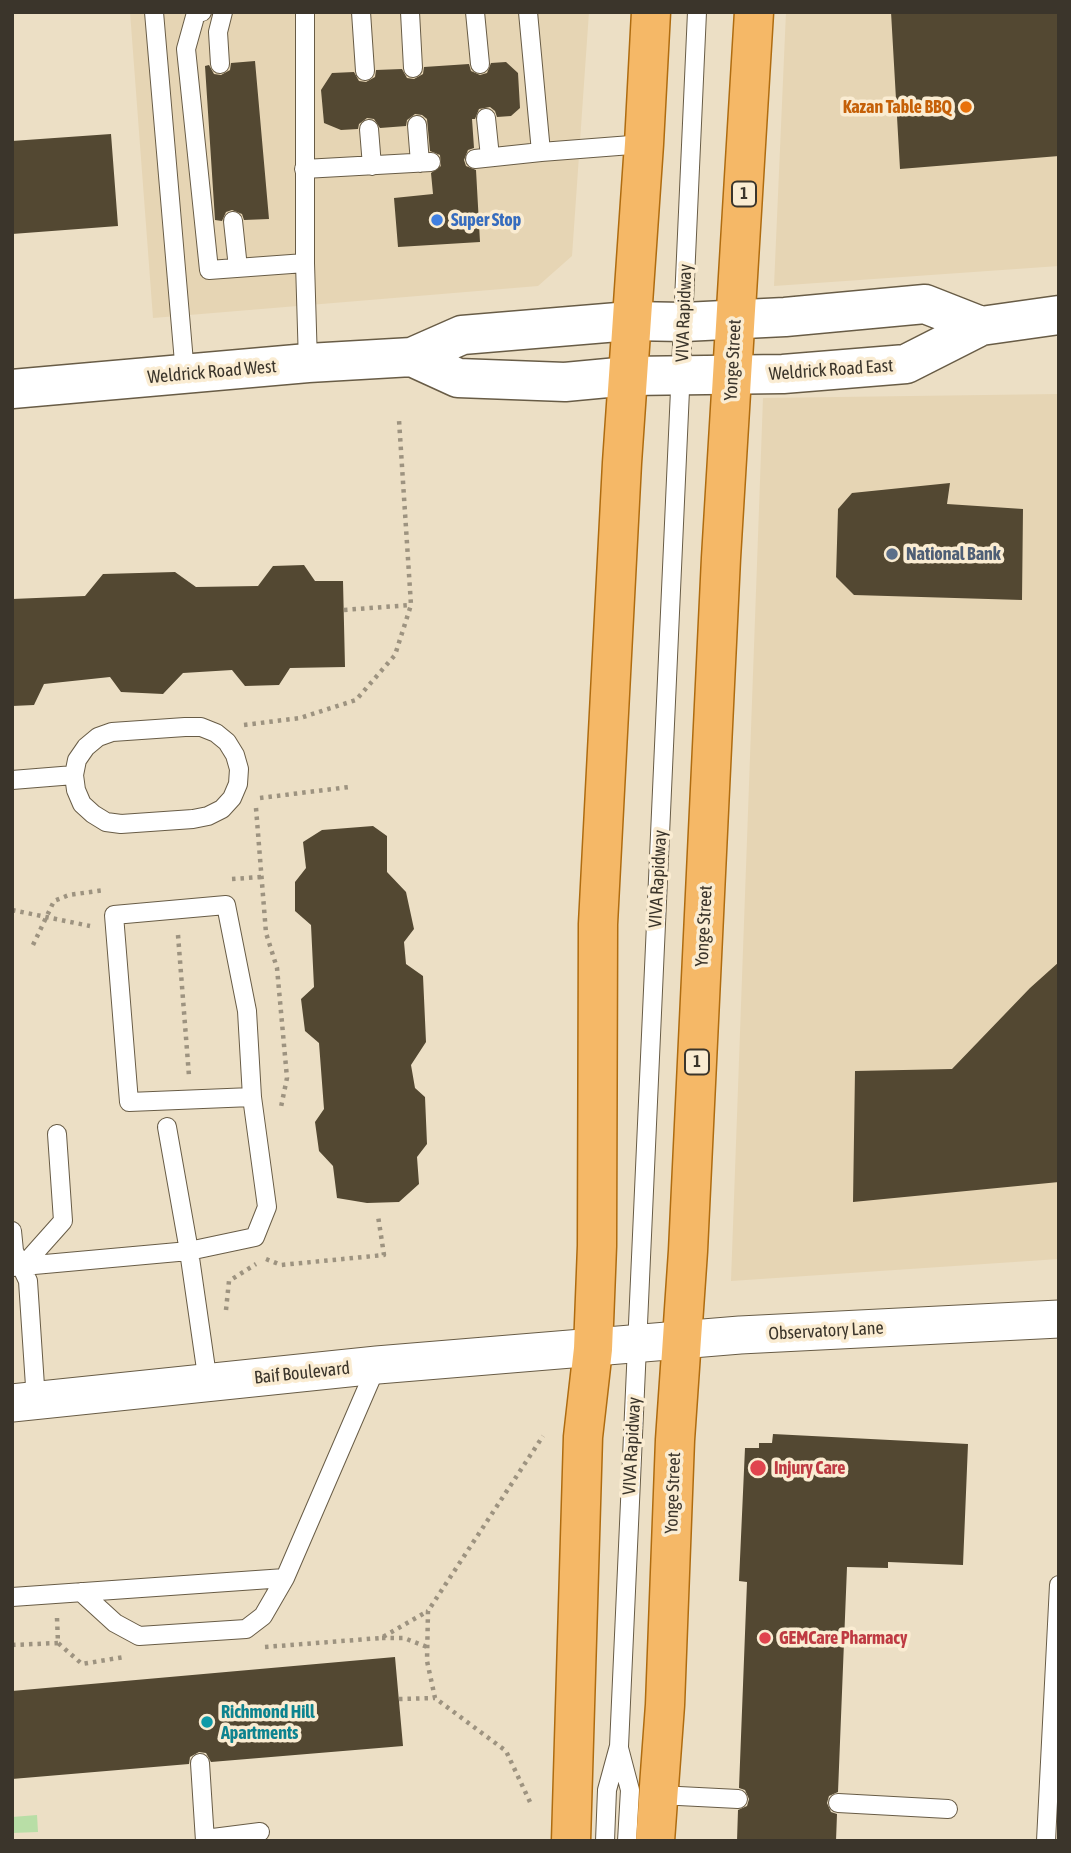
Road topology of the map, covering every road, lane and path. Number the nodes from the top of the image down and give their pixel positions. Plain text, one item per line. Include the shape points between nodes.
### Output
1 (154, 12) edge
2 (202, 12) edge
3 (223, 12) edge
4 (305, 12) edge
5 (361, 12) edge
6 (410, 12) edge
7 (475, 12) edge
8 (528, 12) edge
9 (651, 12) edge
10 (697, 12) edge
11 (754, 12) edge
12 (220, 64) dead end
13 (480, 64) dead end
14 (414, 68) dead end
15 (365, 71) dead end
16 (486, 118) dead end
17 (417, 125) dead end
18 (369, 129) dead end
19 (644, 144) junction
20 (541, 152) junction
21 (372, 166) junction
22 (304, 169) junction
23 (233, 221) dead end
24 (305, 263) junction
25 (238, 268) junction
26 (1059, 315) edge
27 (735, 320) junction
28 (631, 321) junction
29 (684, 322) junction
30 (981, 326) junction
31 (412, 357) junction
32 (308, 363) junction
33 (185, 374) junction
34 (681, 375) junction
35 (629, 376) junction
36 (731, 376) junction
37 (12, 389) edge
38 (399, 420) dead end
39 (411, 605) junction
40 (344, 611) dead end
41 (216, 733) junction
42 (74, 775) junction
43 (12, 780) edge
44 (349, 787) dead end
45 (256, 798) dead end
46 (176, 909) junction
47 (12, 910) edge
48 (46, 917) junction
49 (115, 931) junction
50 (33, 944) dead end
51 (252, 1097) junction
52 (191, 1100) junction
53 (167, 1127) dead end
54 (57, 1135) dead end
55 (378, 1216) dead end
56 (12, 1231) edge
57 (189, 1251) junction
58 (265, 1259) dead end
59 (17, 1267) edge
60 (1059, 1319) edge
61 (682, 1341) junction
62 (637, 1345) junction
63 (593, 1349) junction
64 (377, 1365) junction
65 (208, 1383) junction
66 (24, 1402) edge
67 (543, 1436) dead end
68 (285, 1578) junction
69 (1059, 1585) edge
70 (81, 1592) junction
71 (12, 1597) edge
72 (381, 1638) dead end
73 (58, 1643) dead end
74 (12, 1645) edge
75 (427, 1647) junction
76 (435, 1698) junction
77 (399, 1699) dead end
78 (619, 1746) junction
79 (200, 1763) dead end
80 (1054, 1777) edge
81 (659, 1795) junction
82 (738, 1799) dead end
83 (530, 1802) dead end
84 (838, 1803) dead end
85 (948, 1809) dead end
86 (260, 1832) dead end
87 (205, 1840) edge
88 (571, 1841) edge
89 (605, 1841) edge
90 (627, 1841) edge
91 (655, 1841) edge
92 (1046, 1841) edge

1 - 33 lane
2 - 25 lane via 196,13 186,49 209,270
3 - 12 lane via 218,32
4 - 22 lane
5 - 15 lane
6 - 14 lane
7 - 13 lane
8 - 20 lane
9 - 19 main road
10 - 29 lane, VIVA Rapidway
11 - 27 main road, Yonge Street / 1
16 - 20 lane via 482,158
17 - 21 lane via 425,163
18 - 21 lane
19 - 20 lane
19 - 28 main road
21 - 22 lane
22 - 24 lane
23 - 25 lane
24 - 25 lane
24 - 32 lane
26 - 30 street, Weldrick Road East
27 - 29 street, Weldrick Road East
27 - 30 street, Weldrick Road East via 925,304
27 - 36 main road, Yonge Street / 1
28 - 29 street, Weldrick Road East
28 - 31 street, Weldrick Road West via 462,334
28 - 35 main road
29 - 34 lane, VIVA Rapidway
30 - 36 street, Weldrick Road East via 906,364
31 - 32 street, Weldrick Road West
31 - 35 street, Weldrick Road West via 458,378 565,382
32 - 33 street, Weldrick Road West
33 - 37 street, Weldrick Road West
34 - 35 street, Weldrick Road East
34 - 36 street, Weldrick Road East
34 - 62 lane, VIVA Rapidway
35 - 63 main road via 598,924
36 - 61 main road, Yonge Street / 1
38 - 39 path
39 - 40 path
39 - 41 path via 396,655 356,700 300,718
41 - 42 lane via 201,727 113,732 86,747
41 - 42 lane via 235,755 238,784 222,809 208,816 106,822 82,804
42 - 43 lane
44 - 45 path
46 - 49 lane via 114,915
46 - 51 lane via 226,905 247,1011
46 - 52 path
47 - 48 path
48 - 49 path
48 - 50 path
49 - 52 lane via 129,1102
51 - 52 lane
51 - 57 lane via 267,1207 256,1237
53 - 57 lane
54 - 59 lane via 63,1221
55 - 58 path via 384,1255 281,1265
56 - 59 lane
57 - 59 lane
57 - 65 lane
59 - 66 lane via 29,1281
60 - 61 street, Observatory Lane
61 - 62 street, Observatory Lane
61 - 81 main road, Yonge Street / 1
62 - 63 street, Observatory Lane
62 - 78 lane, VIVA Rapidway
63 - 64 street, Baif Boulevard
63 - 88 main road via 583,1437
64 - 65 street, Baif Boulevard
64 - 68 lane
65 - 66 street, Baif Boulevard
67 - 75 path via 428,1611
68 - 70 lane
68 - 70 lane via 263,1616 246,1629 139,1636 115,1623
69 - 80 lane
70 - 71 lane
72 - 75 path via 404,1638
73 - 74 path
75 - 76 path
76 - 77 path
76 - 83 path via 506,1751
78 - 89 lane, VIVA Rapidway via 607,1790
78 - 90 lane, VIVA Rapidway via 630,1790
79 - 87 lane
80 - 92 lane
81 - 82 lane
81 - 91 main road, Yonge Street / 1
84 - 85 lane
86 - 87 lane

